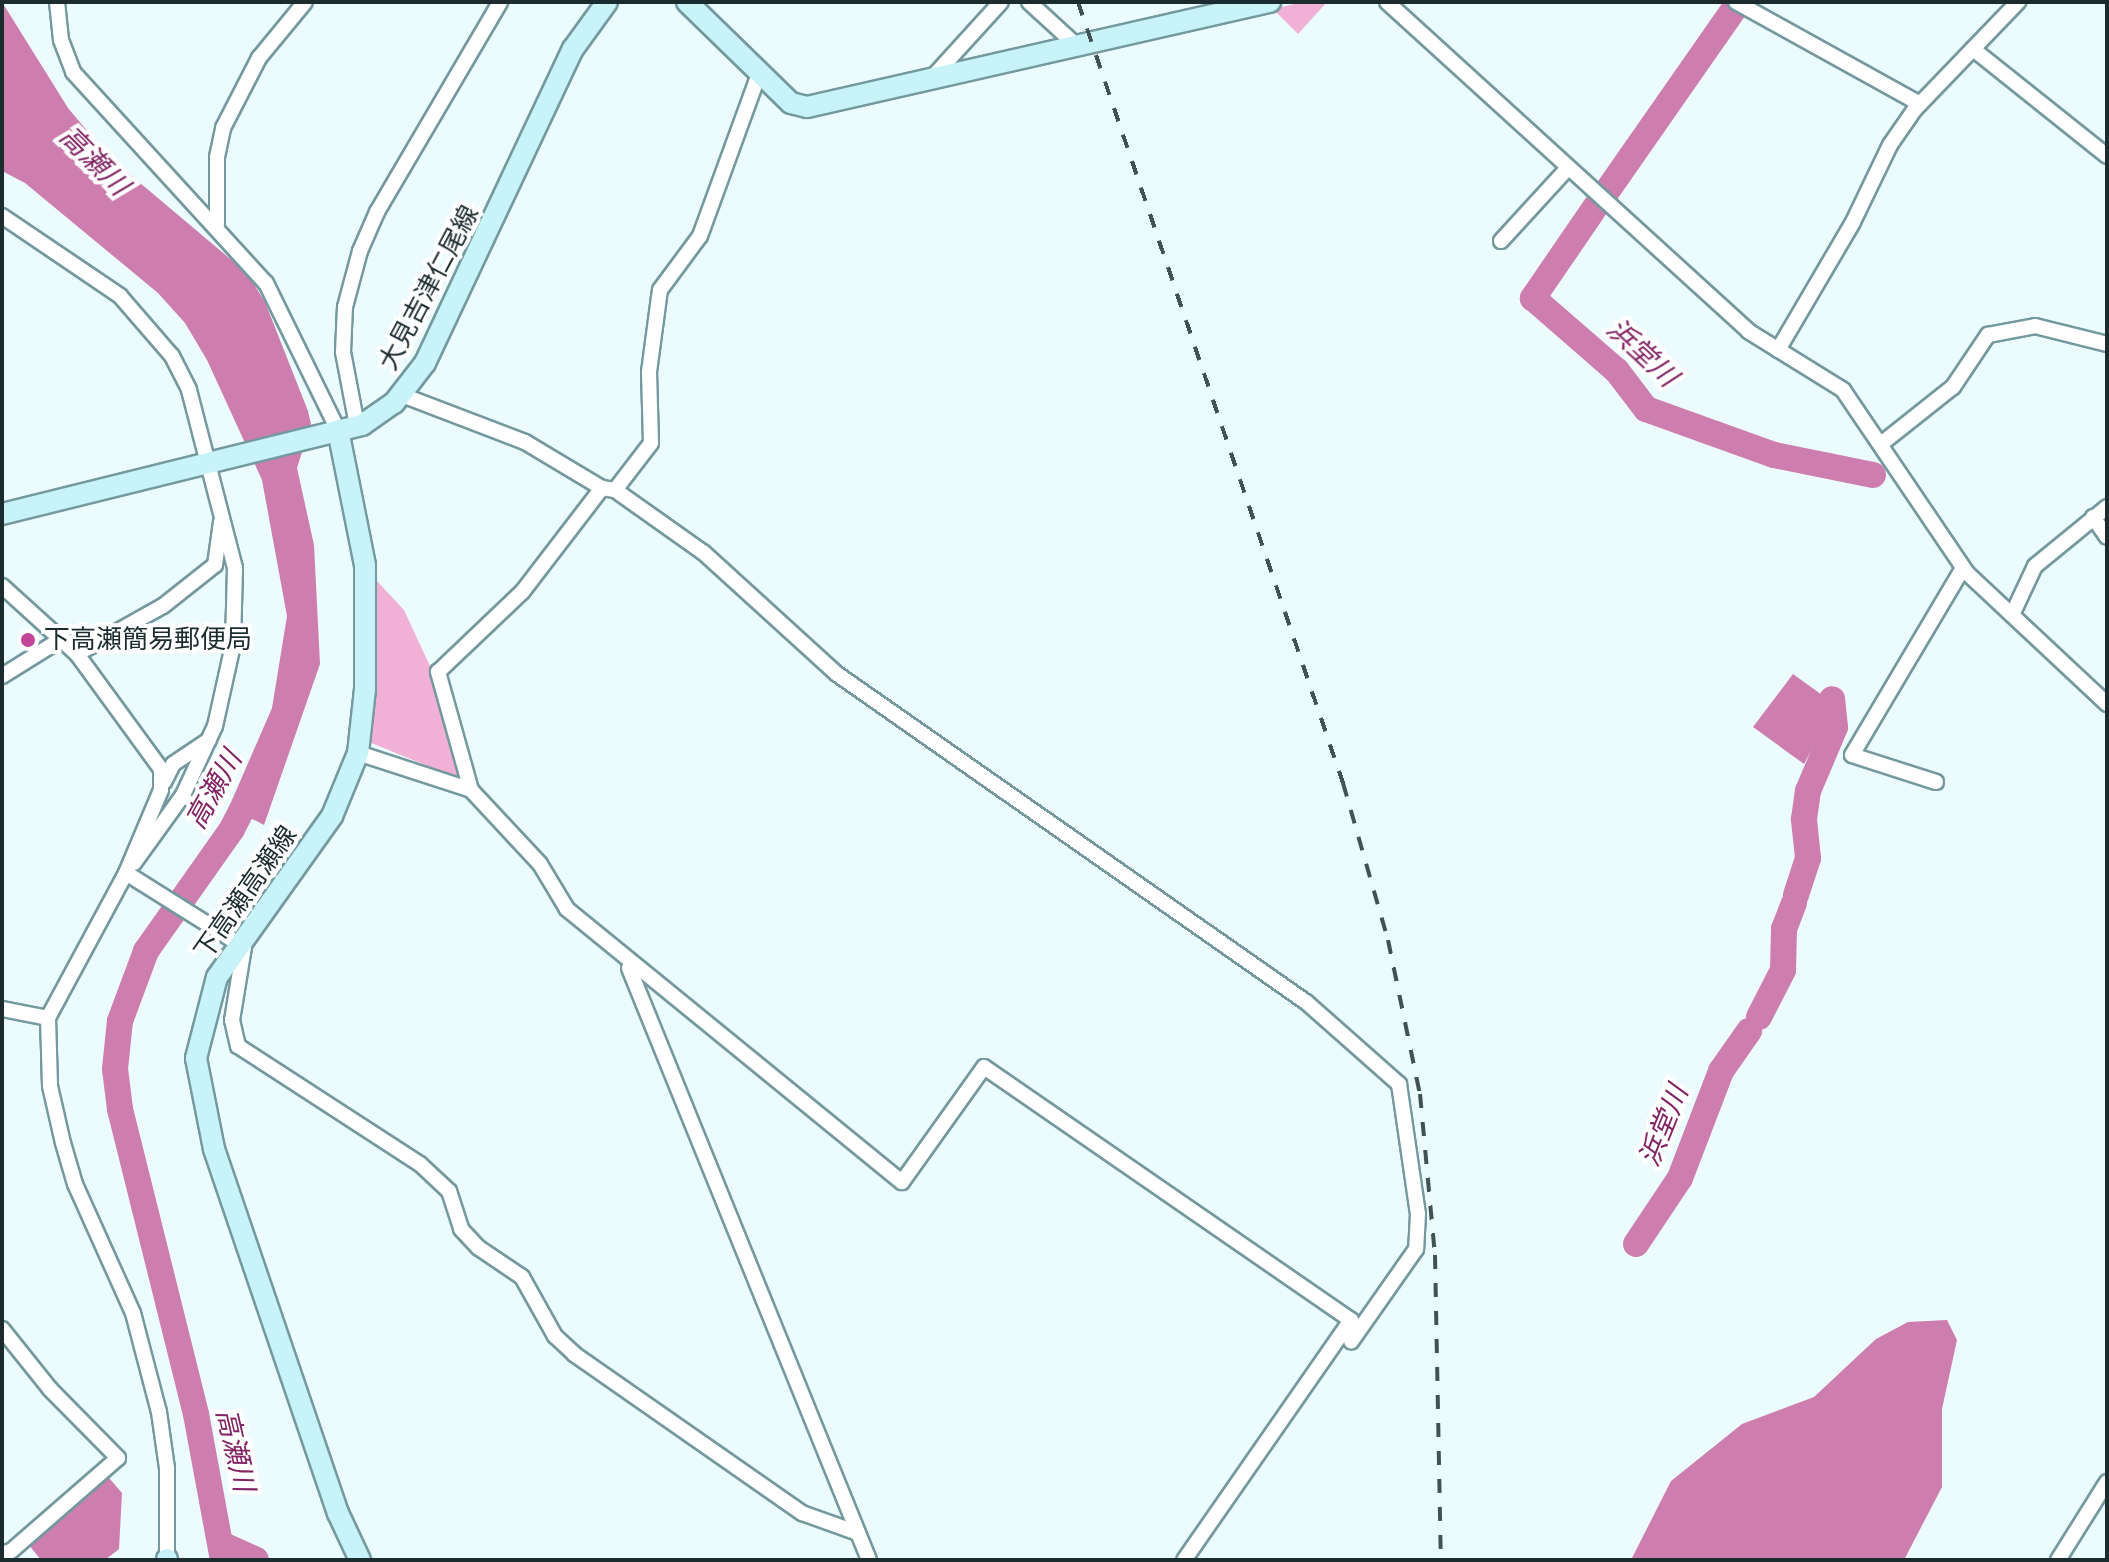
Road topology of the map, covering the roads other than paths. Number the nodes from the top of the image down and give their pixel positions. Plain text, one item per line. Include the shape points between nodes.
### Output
1 (57, 2) edge
2 (305, 2) edge
3 (500, 2) edge
4 (607, 2) edge
5 (687, 2) edge
6 (1001, 2) edge
7 (1029, 2) edge
8 (1270, 2) edge
9 (1387, 2) edge
10 (2018, 2) edge
11 (1740, 6) edge
12 (1077, 46) junction
13 (1973, 49) junction
14 (759, 74) junction
15 (931, 80) junction
16 (1920, 104) junction
17 (2107, 156) edge
18 (1568, 168) junction
19 (2, 216) edge
20 (217, 224) junction
21 (1501, 241) dead end
22 (2107, 344) edge
23 (1778, 350) junction
24 (402, 395) junction
25 (362, 425) junction
26 (338, 430) junction
27 (1881, 444) junction
28 (208, 461) junction
29 (609, 489) junction
30 (2107, 507) edge
31 (222, 513) junction
32 (2, 514) edge
33 (2093, 517) junction
34 (2107, 537) edge
35 (1963, 568) junction
36 (2, 586) edge
37 (2012, 615) junction
38 (63, 638) junction
39 (77, 654) junction
40 (2, 676) edge
41 (2107, 704) edge
42 (209, 740) junction
43 (358, 753) junction
44 (1936, 782) dead end
45 (161, 790) junction
46 (471, 790) junction
47 (126, 873) junction
48 (237, 946) junction
49 (628, 964) junction
50 (2, 1009) edge
51 (48, 1018) junction
52 (2, 1329) edge
53 (1351, 1342) dead end
54 (2107, 1482) edge
55 (858, 1533) junction
56 (7, 1551) edge
57 (167, 1560) edge
58 (360, 1560) edge
59 (869, 1560) edge
60 (1184, 1560) edge
61 (2059, 1560) edge

1 - 20 street via 61,40 73,72
2 - 20 street via 259,58 223,128 217,157
3 - 25 street via 390,188 360,251 345,307 343,352 355,415
4 - 24 main road, 大見吉津仁尾線 via 573,49 442,331
5 - 14 main road
6 - 15 street
7 - 12 street
8 - 12 main road
9 - 18 street
10 - 13 street
11 - 16 street
12 - 15 main road
13 - 16 street
13 - 17 street
14 - 15 main road via 791,103 807,107
14 - 29 street via 700,236 660,290 649,372 651,443
16 - 23 street via 1890,145 1853,222
18 - 21 street
18 - 23 street via 1748,331
19 - 28 street via 74,262 151,327 189,390
20 - 26 street via 266,283
22 - 27 street via 2035,326 1988,335 1945,395
23 - 27 street via 1843,390
24 - 25 main road, 大見吉津仁尾線
24 - 29 street via 525,442
25 - 26 main road, 大見吉津仁尾線
26 - 28 main road, 大見吉津仁尾線
26 - 43 main road, 下高瀬高瀬線 via 365,565 366,674
27 - 35 street
28 - 31 street
28 - 32 main road, 大見吉津仁尾線
29 - 46 street via 523,591 438,672
29 - 53 street via 704,553 837,674 1306,1002 1399,1084 1418,1214 1416,1249
30 - 33 street
31 - 39 street via 215,565 163,606
31 - 42 street via 235,568 237,607
33 - 34 street
33 - 37 street via 2035,566
35 - 37 street
35 - 44 street via 1852,755
36 - 38 street
37 - 41 street
38 - 39 street
38 - 40 street
39 - 45 street via 161,769
42 - 45 street via 173,764
42 - 47 street via 183,795
43 - 46 street
43 - 48 main road, 下高瀬高瀬線 via 332,816
45 - 47 street
46 - 49 street via 540,864 567,909
47 - 48 street
47 - 51 street
48 - 55 street via 244,947 232,1020 238,1046 420,1164 449,1191 461,1229 522,1277 555,1336 574,1354 802,1513
48 - 58 main road, 下高瀬高瀬線 via 217,977 201,1029 198,1088 328,1484
49 - 55 street
49 - 60 street via 902,1182 984,1067 1351,1320
50 - 51 street
51 - 57 street via 50,1086 63,1143 75,1184 133,1313 159,1412 167,1468
52 - 56 street via 50,1389 118,1458
54 - 61 street
55 - 59 street

